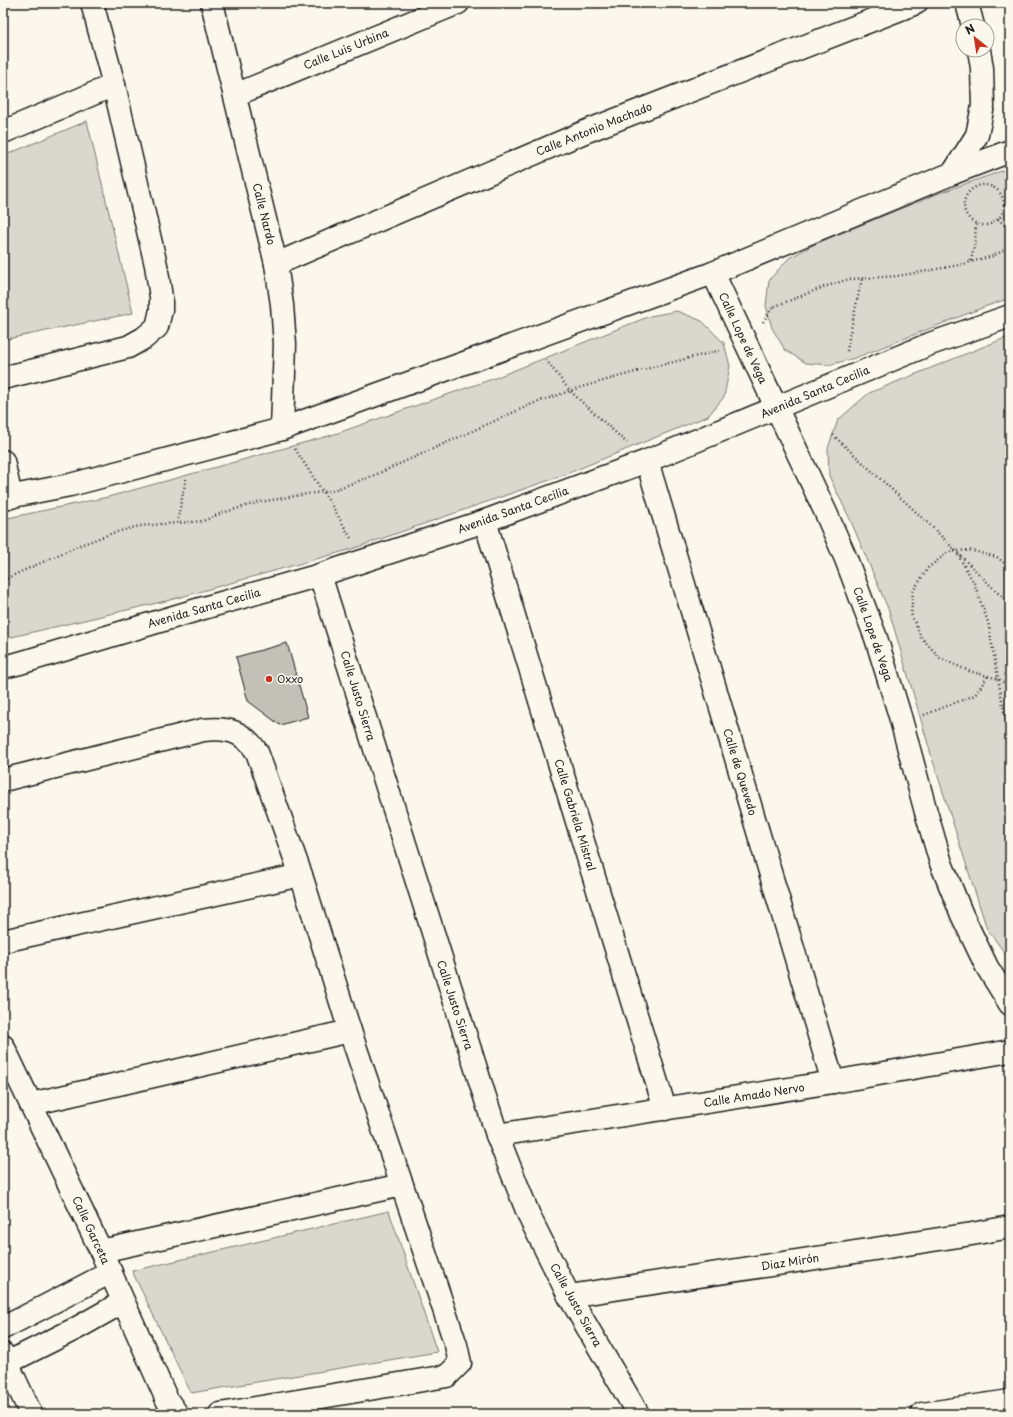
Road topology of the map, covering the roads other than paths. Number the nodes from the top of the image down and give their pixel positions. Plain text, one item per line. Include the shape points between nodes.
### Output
1 (92, 3) edge
2 (212, 3) edge
3 (458, 3) edge
4 (916, 3) edge
5 (967, 3) edge
6 (971, 18) edge
7 (980, 58) edge
8 (114, 85) junction
9 (235, 95) junction
10 (3, 132) edge
11 (1010, 151) edge
12 (953, 173) junction
13 (276, 264) junction
14 (713, 273) junction
15 (1010, 316) edge
16 (3, 378) edge
17 (776, 408) junction
18 (282, 430) junction
19 (3, 461) edge
20 (647, 461) junction
21 (7, 498) edge
22 (485, 521) junction
23 (320, 575) junction
24 (9, 662) edge
25 (3, 780) edge
26 (301, 875) junction
27 (3, 941) edge
28 (1010, 1004) edge
29 (350, 1031) junction
30 (3, 1046) edge
31 (1010, 1051) edge
32 (833, 1082) junction
33 (31, 1104) junction
34 (665, 1108) junction
35 (496, 1135) junction
36 (402, 1185) junction
37 (1010, 1227) edge
38 (101, 1251) junction
39 (111, 1272) junction
40 (569, 1296) junction
41 (123, 1302) junction
42 (3, 1328) edge
43 (5, 1359) edge
44 (1010, 1401) edge
45 (31, 1414) edge
46 (177, 1414) edge
47 (220, 1414) edge
48 (638, 1414) edge
49 (922, 1414) edge

1 - 8 street
2 - 9 street, Calle Nardo
3 - 9 street, Calle Luis Urbina
4 - 13 street, Calle Antonio Machado via 587,131
5 - 6 street
7 - 12 street via 984,106 977,135
8 - 10 street
8 - 16 street via 158,278 161,310 157,327 128,347
9 - 13 street, Calle Nardo
11 - 12 street
12 - 14 street
13 - 18 street, Calle Nardo via 285,344
14 - 17 street, Calle Lope de Vega
14 - 18 street
15 - 17 street, Avenida Santa Cecilia via 930,344
17 - 20 street, Avenida Santa Cecilia
17 - 28 street, Calle Lope de Vega via 846,559 876,638 941,863 987,967
18 - 21 street via 70,485
19 - 21 street
20 - 22 street, Avenida Santa Cecilia
20 - 32 street, Calle de Quevedo
22 - 23 street, Avenida Santa Cecilia
22 - 34 street, Calle Gabriela Mistral
23 - 24 street, Avenida Santa Cecilia
23 - 35 street, Calle Justo Sierra
25 - 26 street via 203,730 230,730 250,742 257,752
26 - 27 street
26 - 29 street
29 - 33 street
29 - 36 street
30 - 33 street, Calle Garceta
31 - 32 street, Calle Amado Nervo
32 - 34 street, Calle Amado Nervo
33 - 38 street, Calle Garceta
34 - 35 street, Calle Amado Nervo
35 - 40 street, Calle Justo Sierra via 530,1218
36 - 38 street
36 - 47 street via 460,1363 447,1376
37 - 40 street, Diaz Mirón
38 - 39 street, Calle Garceta
39 - 41 street, Calle Garceta
39 - 42 street
40 - 48 street, Calle Justo Sierra
41 - 43 street via 77,1328
41 - 46 street, Calle Garceta via 167,1400
43 - 45 street
44 - 49 street

